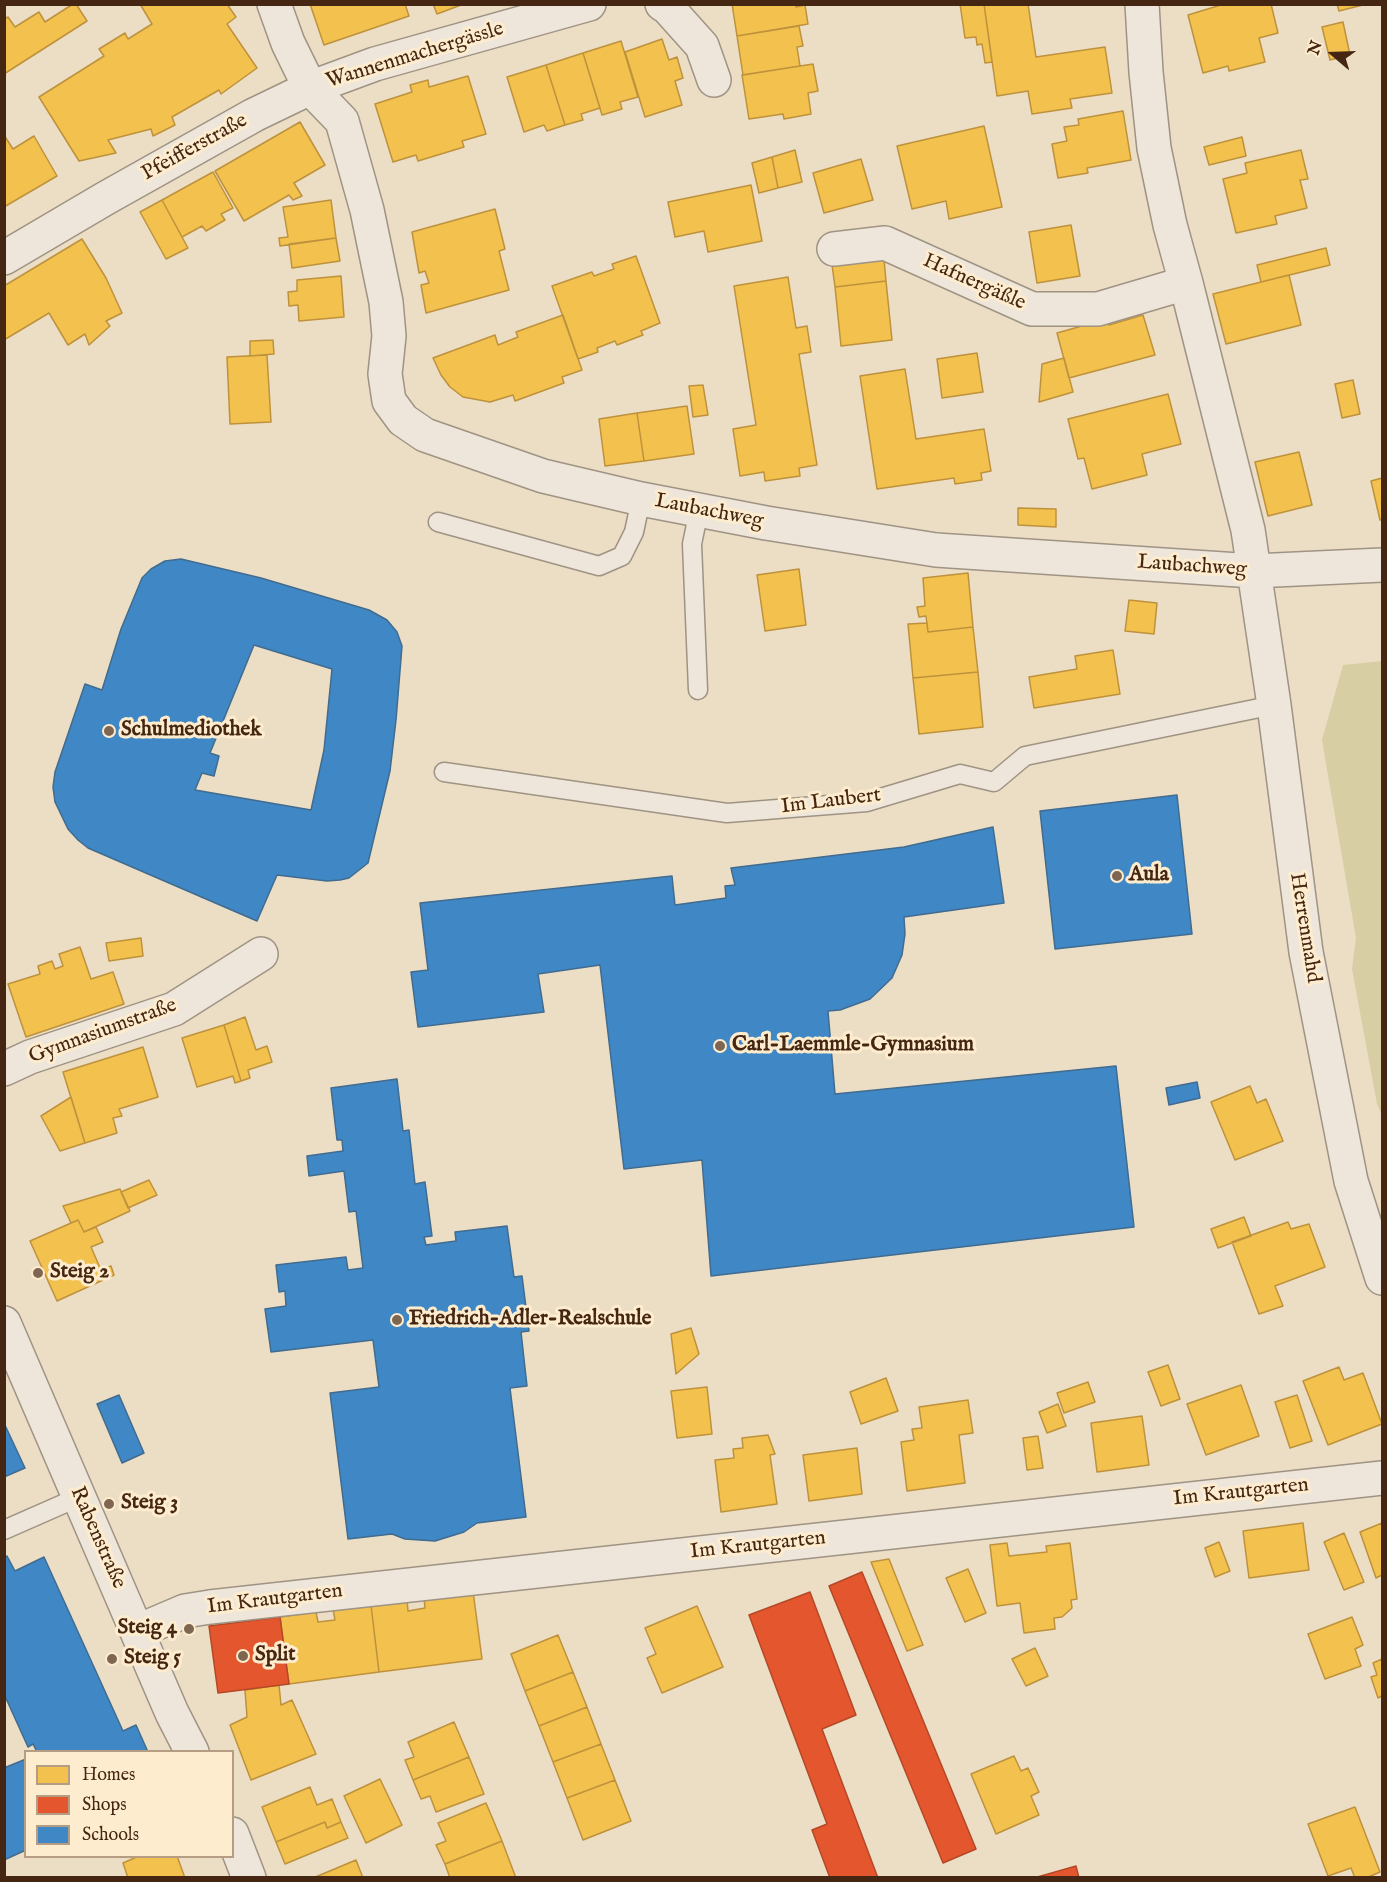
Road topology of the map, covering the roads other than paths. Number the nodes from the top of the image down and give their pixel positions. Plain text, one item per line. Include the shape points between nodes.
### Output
1 (274, 4) edge
2 (589, 4) edge
3 (662, 4) edge
4 (1142, 4) edge
5 (714, 80) dead end
6 (310, 88) junction
7 (834, 249) dead end
8 (4, 258) edge
9 (1186, 283) junction
10 (641, 499) junction
11 (699, 510) junction
12 (438, 522) dead end
13 (1383, 565) edge
14 (1254, 572) junction
15 (698, 690) dead end
16 (1274, 705) junction
17 (444, 772) dead end
18 (261, 954) dead end
19 (4, 1069) edge
20 (1383, 1278) edge
21 (4, 1323) edge
22 (1383, 1478) edge
23 (79, 1497) junction
24 (4, 1530) edge
25 (138, 1631) junction
26 (191, 1750) edge
27 (234, 1839) edge
28 (249, 1878) edge

1 - 6 street
2 - 6 street, Wannenmachergässle via 375,64
3 - 5 street via 702,45
4 - 9 street via 1154,148
6 - 8 street, Pfeifferstraße via 254,115
6 - 10 street, Laubachweg via 342,121 367,210 386,302 389,336 385,374 389,401 403,420 425,435 543,476
7 - 9 street, Hafnergäßle via 885,243 1032,309 1098,309
9 - 14 street via 1248,530
10 - 11 street, Laubachweg
10 - 12 lane via 634,532 622,556 599,566
11 - 14 street, Laubachweg via 936,550
11 - 15 lane via 692,544
13 - 14 street, Laubachweg
14 - 16 street, Herrenmahd
16 - 17 lane, Im Laubert via 1025,756 994,782 960,774 867,802 727,813
16 - 20 street, Herrenmahd via 1306,952 1351,1181
18 - 19 street, Gymnasiumstraße via 174,1009
21 - 23 street, Rabenstraße
22 - 25 street, Im Krautgarten via 210,1606 185,1611
23 - 24 lane
23 - 25 street, Rabenstraße
25 - 26 street, Rabenstraße
27 - 28 street

